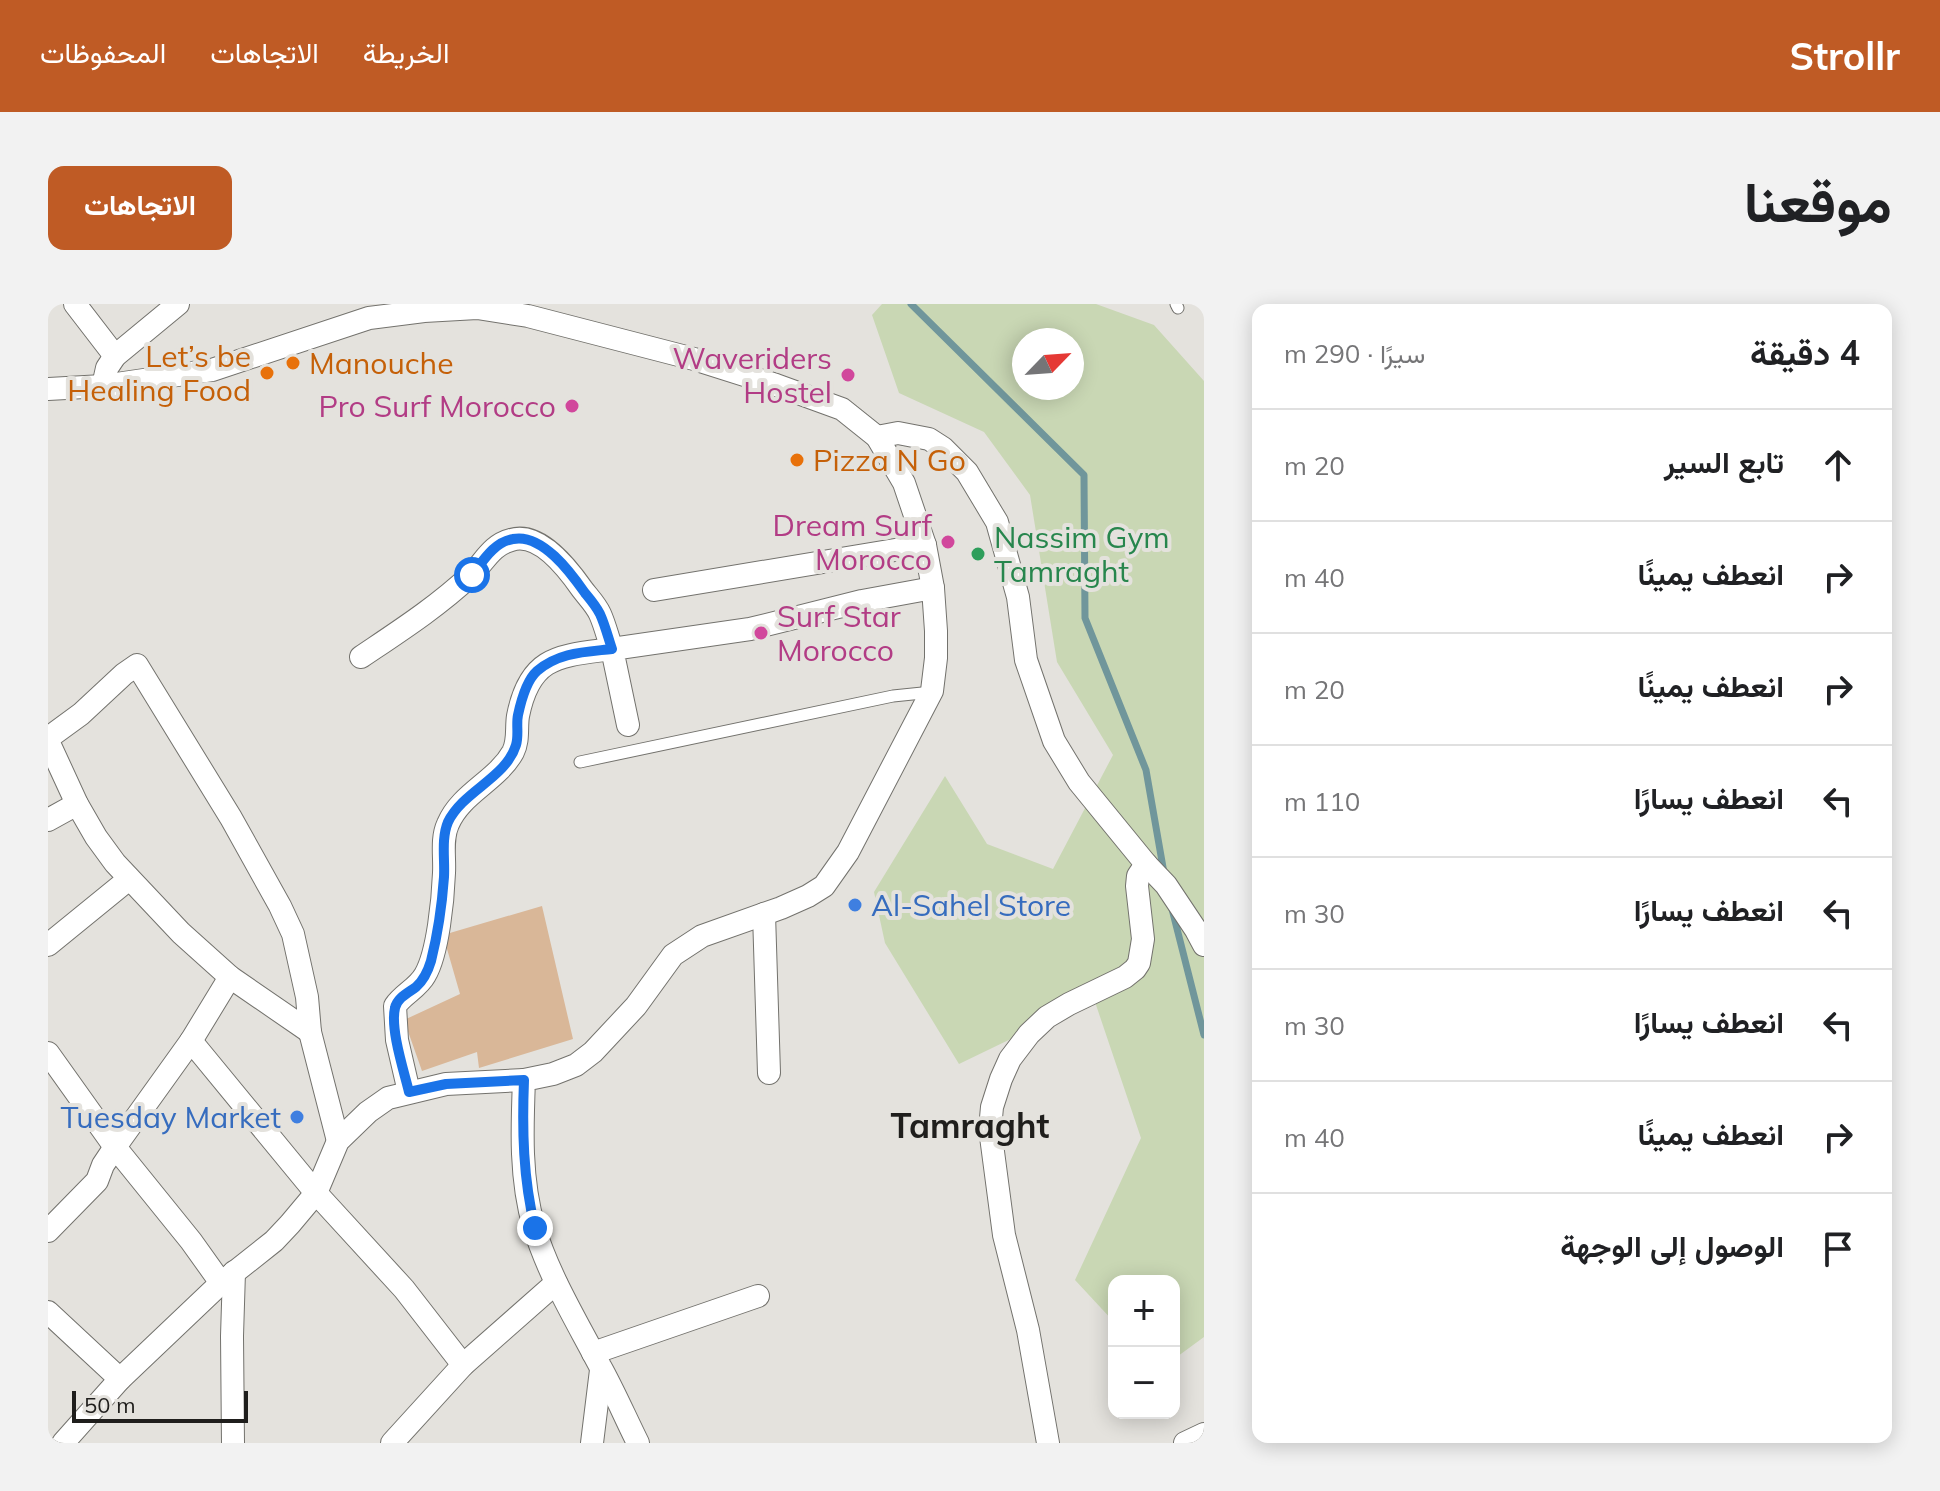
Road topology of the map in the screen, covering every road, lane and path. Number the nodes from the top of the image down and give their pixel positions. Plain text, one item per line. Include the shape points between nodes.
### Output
1 (75, 304) edge
2 (178, 304) edge
3 (115, 356) junction
4 (103, 386) junction
5 (48, 389) edge
6 (877, 437) junction
7 (925, 545) junction
8 (933, 588) junction
9 (654, 590) dead end
10 (612, 649) junction
11 (361, 657) dead end
12 (932, 691) junction
13 (628, 725) dead end
14 (48, 740) edge
15 (580, 762) dead end
16 (77, 804) junction
17 (48, 820) edge
18 (1146, 864) junction
19 (129, 879) junction
20 (764, 914) junction
21 (48, 945) edge
22 (1204, 945) edge
23 (230, 977) junction
24 (310, 1032) junction
25 (191, 1041) junction
26 (48, 1053) edge
27 (769, 1073) dead end
28 (524, 1080) junction
29 (409, 1092) junction
30 (338, 1141) junction
31 (115, 1147) junction
32 (316, 1193) junction
33 (48, 1231) edge
34 (228, 1278) junction
35 (556, 1283) junction
36 (758, 1296) dead end
37 (48, 1312) edge
38 (597, 1360) junction
39 (463, 1365) junction
40 (120, 1379) junction
41 (1204, 1434) edge
42 (63, 1443) edge
43 (233, 1443) edge
44 (392, 1443) edge
45 (592, 1443) edge
46 (638, 1443) edge
47 (1048, 1443) edge
48 (1185, 1443) edge

1 - 3 street
2 - 3 street
3 - 4 street
4 - 5 street
4 - 6 street via 212,370 369,318 477,308 528,316 762,380 842,409
6 - 7 street via 904,483
6 - 18 street via 898,433 929,439 967,472 997,522 1018,597 1026,660 1054,741 1079,782
7 - 8 street
7 - 9 street
8 - 10 street via 750,629
8 - 12 street
10 - 11 street via 599,611 563,564 525,538 498,545 472,575
10 - 13 street
10 - 29 street via 559,656 535,672 518,715 510,756 448,823 440,918 430,964 425,977 395,1006
12 - 15 lane
12 - 20 street via 838,869 808,896
14 - 16 street
14 - 24 street via 137,665 287,920 307,997
16 - 17 street
16 - 19 street
18 - 22 street via 1166,885
18 - 47 street via 1137,886 1143,939 1139,963 1125,977 1047,1017 1029,1034 1010,1059 992,1107 990,1129 1004,1235
19 - 21 street
19 - 23 street
20 - 27 street
20 - 28 street via 687,945 593,1052 576,1065
23 - 24 street
23 - 25 street
24 - 30 street
25 - 31 street
25 - 32 street
26 - 31 street
28 - 29 street via 446,1084
28 - 35 street via 528,1200
29 - 30 street via 388,1098
30 - 32 street
31 - 33 street via 97,1181
31 - 34 street
32 - 34 street via 274,1241
32 - 39 street via 404,1289
34 - 40 street
34 - 43 street
35 - 38 street
35 - 39 street
36 - 38 street
37 - 40 street
38 - 45 street
38 - 46 street
39 - 44 street
40 - 42 street
41 - 48 street

